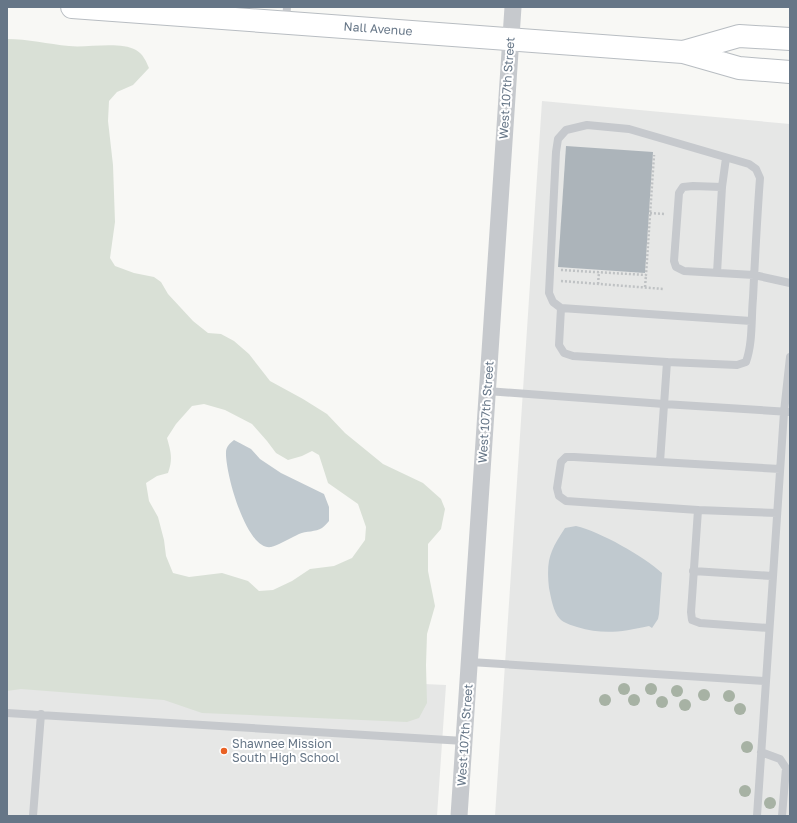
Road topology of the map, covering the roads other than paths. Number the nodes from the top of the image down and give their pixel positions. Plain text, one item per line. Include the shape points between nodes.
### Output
1 (72, 7) edge
2 (513, 7) edge
3 (111, 8) edge
4 (286, 15) edge
5 (511, 38) junction
6 (790, 38) edge
7 (684, 52) junction
8 (790, 72) edge
9 (726, 158) junction
10 (722, 187) junction
11 (717, 273) junction
12 (754, 275) junction
13 (790, 283) edge
14 (561, 308) junction
15 (751, 321) junction
16 (790, 357) edge
17 (667, 362) junction
18 (488, 391) junction
19 (664, 404) junction
20 (787, 412) edge
21 (660, 462) junction
22 (780, 470) junction
23 (698, 510) junction
24 (777, 513) junction
25 (693, 571) junction
26 (772, 576) junction
27 (769, 628) junction
28 (470, 662) junction
29 (766, 681) junction
30 (7, 712) edge
31 (41, 714) junction
32 (464, 741) junction
33 (761, 752) junction
34 (33, 816) edge
35 (459, 816) edge
36 (757, 816) edge
37 (782, 816) edge

1 - 3 main road, Nall Avenue
2 - 5 street, West 107th Street
3 - 4 main road, Nall Avenue
4 - 5 main road, Nall Avenue
5 - 7 main road, Nall Avenue
5 - 18 street, West 107th Street
6 - 7 main road, Nall Avenue via 739,36
7 - 8 main road, Nall Avenue via 739,68
9 - 10 lane
9 - 12 lane via 749,164 756,169 760,178
9 - 14 lane via 629,129 587,125 566,130 558,140 556,152 549,293 553,302
10 - 11 lane
10 - 11 lane via 683,187 679,193 674,261 676,267 684,271
11 - 12 lane
12 - 13 lane
12 - 15 lane
14 - 15 lane
14 - 17 lane via 559,345 564,353 573,356
15 - 17 lane via 746,362 737,365
16 - 20 lane
17 - 19 lane
18 - 19 lane
18 - 28 street, West 107th Street
19 - 20 lane
19 - 21 lane
20 - 22 lane
21 - 22 lane
21 - 23 lane via 566,457 561,462 558,496 566,501
22 - 24 lane
23 - 24 lane
23 - 25 lane
24 - 26 lane
25 - 26 lane
25 - 27 lane via 692,620 700,623
26 - 27 lane
27 - 29 lane
28 - 29 lane
28 - 32 street, West 107th Street
29 - 33 lane
30 - 31 lane
31 - 32 lane
31 - 34 lane
32 - 35 street, West 107th Street
33 - 36 lane
33 - 37 lane via 780,759 786,768

